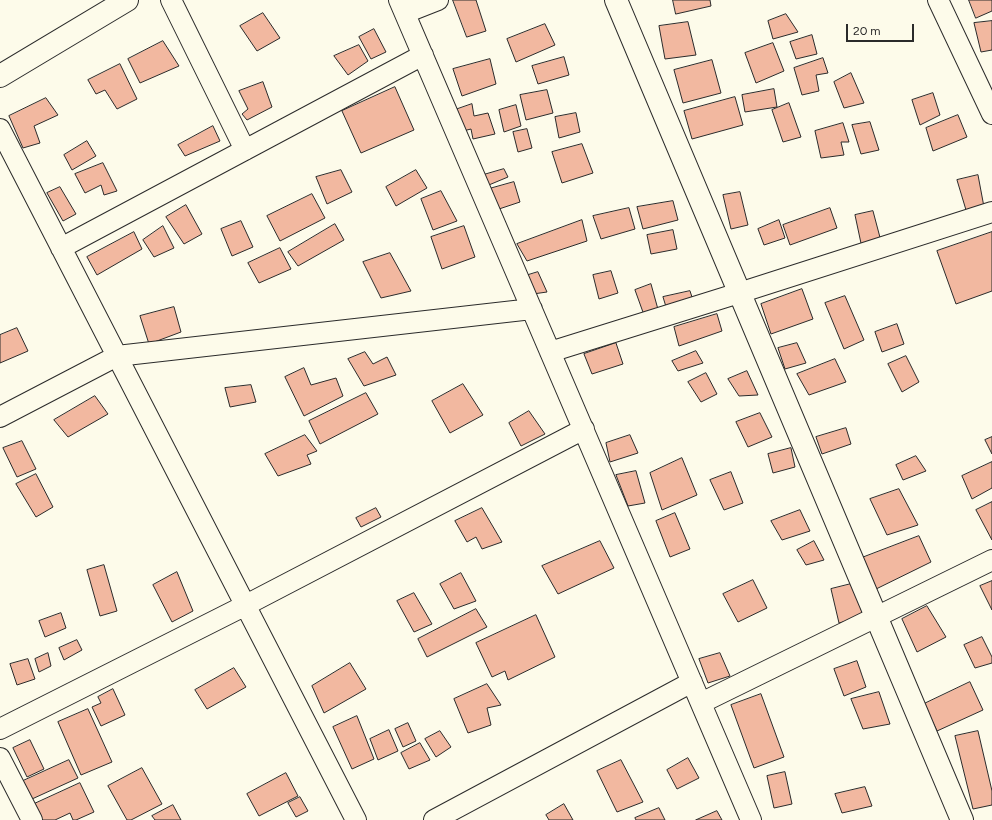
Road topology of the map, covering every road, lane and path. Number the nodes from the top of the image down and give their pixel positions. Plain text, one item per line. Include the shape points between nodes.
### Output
1 (128, 0) edge
2 (172, 0) edge
3 (438, 0) edge
4 (616, 0) edge
5 (938, 0) edge
6 (402, 7) edge
7 (423, 55) junction
8 (0, 76) edge
9 (992, 114) edge
10 (0, 129) edge
11 (245, 150) junction
12 (992, 212) edge
13 (61, 248) junction
14 (739, 293) junction
15 (532, 309) junction
16 (550, 352) junction
17 (117, 356) junction
18 (0, 417) edge
19 (584, 429) junction
20 (992, 560) edge
21 (246, 605) junction
22 (876, 618) junction
23 (692, 682) junction
24 (701, 703) junction
25 (0, 729) edge
26 (0, 758) edge
27 (32, 820) edge
28 (356, 820) edge
29 (434, 820) edge
30 (751, 820) edge
31 (962, 820) edge

1 - 8 main road
2 - 11 street
3 - 6 street
4 - 14 main road
5 - 9 street
6 - 7 street
7 - 11 street
7 - 15 street
10 - 13 street
11 - 13 street
12 - 14 street
13 - 17 street
14 - 16 street
14 - 22 main road
15 - 16 street
15 - 17 street
16 - 19 street
17 - 18 street
17 - 21 street
19 - 21 street
19 - 23 street
20 - 22 street
21 - 25 street
21 - 28 street
22 - 24 street
22 - 31 main road
23 - 24 street
23 - 29 street
24 - 30 street
26 - 27 street

